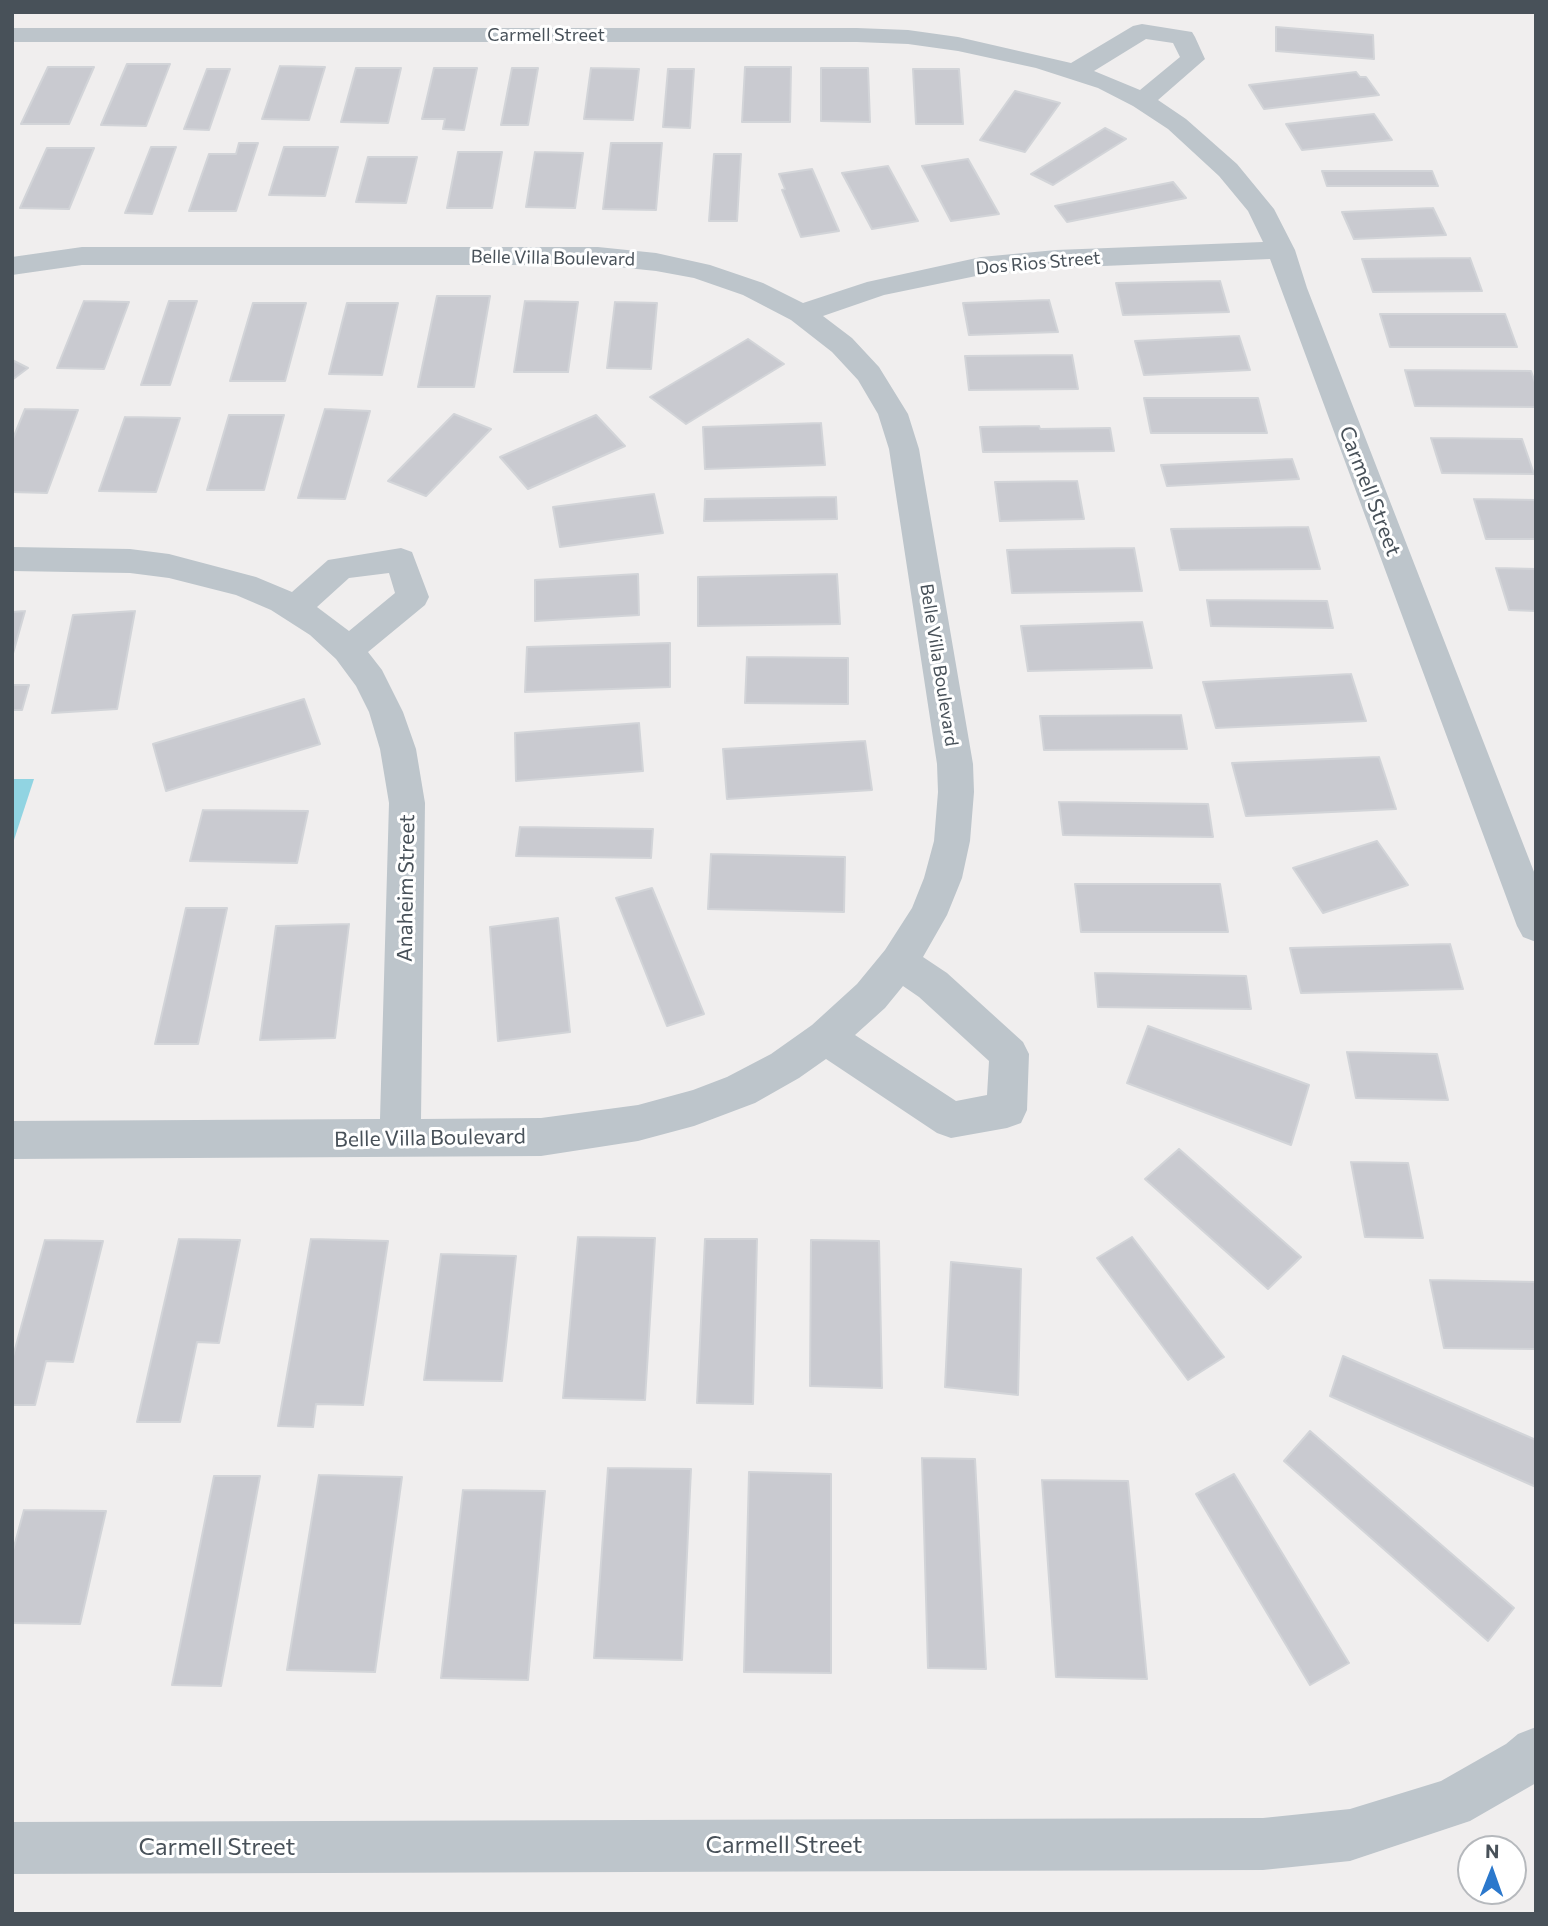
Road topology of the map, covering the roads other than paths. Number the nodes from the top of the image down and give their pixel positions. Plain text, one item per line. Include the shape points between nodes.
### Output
1 (12, 35) edge
2 (1076, 71) junction
3 (1142, 101) junction
4 (1281, 250) junction
5 (12, 265) edge
6 (801, 314) junction
7 (12, 559) edge
8 (294, 608) junction
9 (348, 650) junction
10 (1536, 926) edge
11 (899, 962) junction
12 (826, 1037) junction
13 (400, 1139) junction
14 (12, 1140) edge
15 (1536, 1752) edge
16 (12, 1847) edge

1 - 2 street, Carmell Street via 857,35 958,44
2 - 3 street, Carmell Street
2 - 3 street via 1142,31 1183,37 1193,59
3 - 4 street, Carmell Street via 1177,124 1228,170 1259,209
4 - 6 street, Dos Rios Street via 981,266 877,288
4 - 10 street, Carmell Street
5 - 6 street, Belle Villa Boulevard via 82,256 598,256 700,271 753,289
6 - 11 street, Belle Villa Boulevard via 842,345 869,374 893,414 904,449 955,764 952,841 943,878 928,915
7 - 8 street, Anaheim Street via 169,566 244,584
8 - 9 street, Anaheim Street via 322,625
8 - 9 street via 340,568 401,560 413,597
9 - 13 street, Anaheim Street via 370,679 386,712 407,803
11 - 12 street, Belle Villa Boulevard via 871,996
11 - 12 street via 933,985 1009,1054 1007,1110 951,1120
12 - 13 street, Belle Villa Boulevard via 741,1090 638,1123 541,1137
13 - 14 street, Belle Villa Boulevard
15 - 16 street, Carmell Street via 1452,1803 1350,1835 1263,1844

